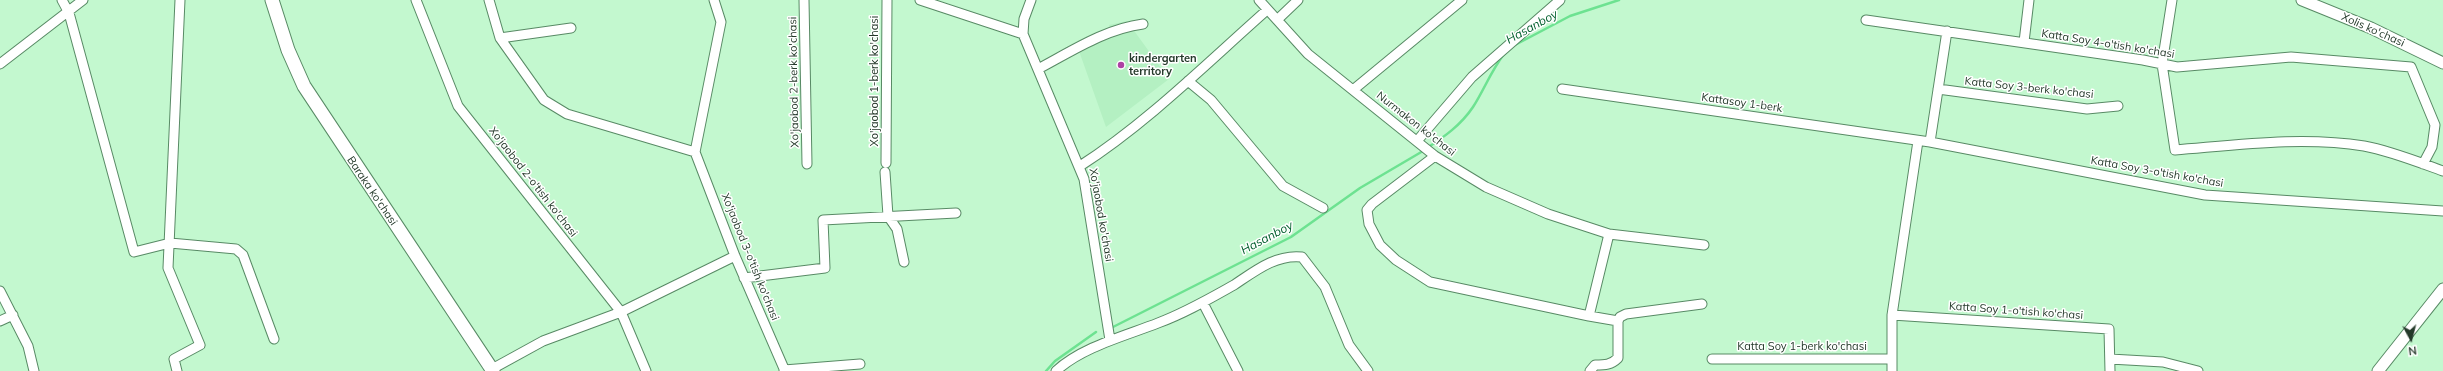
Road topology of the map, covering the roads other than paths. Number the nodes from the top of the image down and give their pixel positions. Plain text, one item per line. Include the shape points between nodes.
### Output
1 (62, 0) edge
2 (83, 0) edge
3 (180, 0) edge
4 (272, 0) edge
5 (416, 0) edge
6 (489, 0) edge
7 (714, 0) edge
8 (804, 0) edge
9 (887, 0) edge
10 (920, 0) edge
11 (1031, 0) edge
12 (1259, 0) edge
13 (1298, 0) edge
14 (1462, 0) edge
15 (1560, 0) edge
16 (2028, 0) edge
17 (2172, 0) edge
18 (2302, 0) edge
19 (1267, 10) junction
20 (69, 13) junction
21 (1277, 20) junction
22 (1866, 20) dead end
23 (1144, 24) dead end
24 (571, 28) dead end
25 (1947, 31) junction
26 (1023, 34) junction
27 (500, 38) junction
28 (2024, 42) junction
29 (2443, 63) edge
30 (0, 64) edge
31 (2162, 64) junction
32 (1038, 69) junction
33 (1188, 80) junction
34 (1562, 89) dead end
35 (1353, 90) junction
36 (1938, 90) junction
37 (2118, 106) dead end
38 (1417, 141) junction
39 (1918, 141) junction
40 (1930, 142) junction
41 (695, 152) junction
42 (1435, 156) junction
43 (807, 164) dead end
44 (2423, 164) junction
45 (1080, 166) junction
46 (2443, 171) edge
47 (1324, 208) dead end
48 (2443, 211) edge
49 (956, 213) dead end
50 (888, 216) junction
51 (1609, 234) junction
52 (170, 243) junction
53 (1704, 245) dead end
54 (735, 256) junction
55 (904, 262) dead end
56 (744, 278) junction
57 (2443, 289) edge
58 (0, 291) edge
59 (1203, 303) junction
60 (1702, 304) dead end
61 (621, 312) junction
62 (13, 315) junction
63 (1892, 315) junction
64 (1590, 316) junction
65 (0, 321) edge
66 (1618, 321) junction
67 (274, 340) dead end
68 (1110, 340) junction
69 (1712, 359) dead end
70 (1892, 359) junction
71 (2110, 359) junction
72 (860, 364) dead end
73 (492, 370) edge
74 (34, 371) edge
75 (177, 371) edge
76 (646, 371) edge
77 (784, 371) edge
78 (1056, 371) edge
79 (1238, 371) edge
80 (1368, 371) edge
81 (1590, 371) edge
82 (1892, 371) edge
83 (2110, 371) edge
84 (2198, 371) edge
85 (2378, 371) edge

1 - 20 street
2 - 20 street
3 - 52 street
4 - 73 main road, Baraka ko'chasi via 288,50 304,86
5 - 61 street, Xo'jaobod 2-o'tish ko'chasi via 458,106
6 - 27 street
7 - 41 street via 721,22
8 - 43 street, Xo'jaobod 2-berk ko'chasi
9 - 50 street, Xo'jaobod 1-berk ko'chasi
10 - 26 street
11 - 26 street via 1024,19
12 - 19 street, Nurmakon ko'chasi
13 - 21 street
14 - 35 street
15 - 38 street via 1472,77
16 - 28 street
17 - 31 street
18 - 29 street, Xolis ko'chasi via 2371,28
19 - 21 street, Nurmakon ko'chasi
19 - 33 street
20 - 30 street
20 - 52 street via 134,252
21 - 35 street, Nurmakon ko'chasi via 1308,54
22 - 25 street, Katta Soy 4-o'tish ko'chasi
23 - 32 street via 1124,27 1106,34
24 - 27 street
25 - 28 street, Katta Soy 4-o'tish ko'chasi
25 - 36 street
26 - 32 street, Xo'jaobod ko'chasi
27 - 41 street via 544,100 568,114
28 - 31 street, Katta Soy 4-o'tish ko'chasi
31 - 44 street via 2175,150 2315,142 2365,147
31 - 44 street, Katta Soy 4-o'tish ko'chasi via 2176,68 2290,57 2411,67 2434,121 2432,147
32 - 45 street, Xo'jaobod ko'chasi
33 - 45 street via 1101,153
33 - 47 street via 1211,100 1283,186
34 - 39 street, Kattasoy 1-berk
35 - 38 street, Nurmakon ko'chasi
36 - 37 street, Katta Soy 3-berk ko'chasi via 2088,109
36 - 40 street
38 - 42 street, Nurmakon ko'chasi
39 - 40 street, Katta Soy 3-o'tish ko'chasi
39 - 63 street
40 - 48 street, Katta Soy 3-o'tish ko'chasi via 2205,195
41 - 54 street, Xo'jaobod 3-o'tish ko'chasi
42 - 51 street, Nurmakon ko'chasi via 1486,187 1548,214
42 - 64 street via 1367,210 1369,224 1380,246 1396,260 1430,282
44 - 46 street
45 - 68 street, Xo'jaobod ko'chasi
49 - 50 street
50 - 55 street via 897,229
50 - 56 street via 823,220 825,268
51 - 53 street, Nurmakon ko'chasi
51 - 64 street
52 - 67 street via 236,249 241,252
52 - 75 street via 168,268 200,345 174,359
54 - 56 street, Xo'jaobod 3-o'tish ko'chasi
54 - 61 street
56 - 77 street, Xo'jaobod 3-o'tish ko'chasi
57 - 85 street
58 - 62 street
59 - 68 street via 1159,323
59 - 79 street
59 - 80 street via 1274,260 1290,255 1302,257 1325,287 1349,345
60 - 66 street via 1626,314
61 - 73 street via 543,341
61 - 76 street, Xo'jaobod 2-o'tish ko'chasi
62 - 65 street
62 - 74 street via 28,346
63 - 70 street
63 - 71 street, Katta Soy 1-o'tish ko'chasi via 2109,329
64 - 66 street
66 - 81 street via 1618,358 1614,363 1595,365
68 - 78 street via 1064,364
69 - 70 street, Katta Soy 1-berk ko'chasi
70 - 82 street
71 - 83 street, Katta Soy 1-o'tish ko'chasi
71 - 84 street via 2163,362
72 - 77 street

